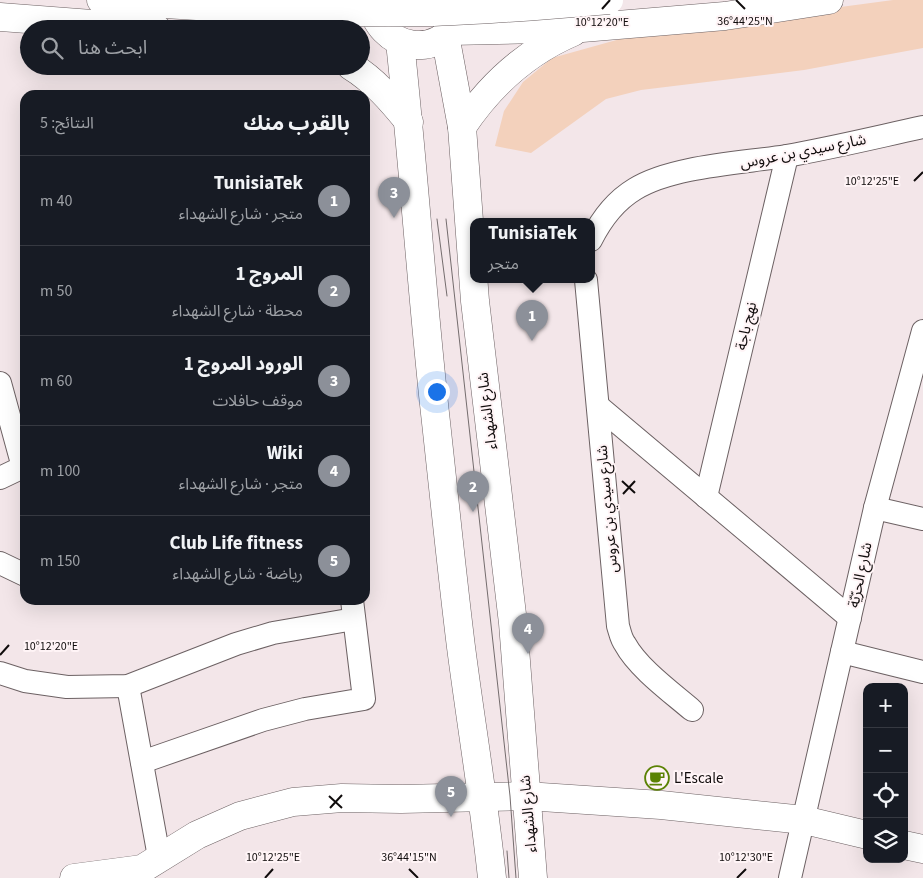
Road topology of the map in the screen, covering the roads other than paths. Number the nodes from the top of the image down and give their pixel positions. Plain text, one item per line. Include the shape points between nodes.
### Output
1 (101, 0) edge
2 (371, 0) edge
3 (462, 0) edge
4 (609, 0) edge
5 (829, 0) edge
6 (0, 17) edge
7 (39, 20) edge
8 (582, 28) junction
9 (447, 33) junction
10 (370, 39) edge
11 (397, 40) junction
12 (363, 75) edge
13 (409, 122) junction
14 (462, 127) junction
15 (923, 127) edge
16 (787, 156) junction
17 (595, 232) edge
18 (470, 243) edge
19 (473, 283) edge
20 (586, 283) edge
21 (923, 331) edge
22 (0, 383) edge
23 (598, 406) junction
24 (20, 454) edge
25 (20, 470) edge
26 (0, 478) edge
27 (706, 497) junction
28 (875, 508) junction
29 (923, 519) edge
30 (0, 563) edge
31 (20, 573) edge
32 (353, 610) edge
33 (850, 618) junction
34 (842, 652) junction
35 (923, 672) edge
36 (0, 673) edge
37 (128, 686) junction
38 (692, 710) dead end
39 (142, 762) junction
40 (526, 796) junction
41 (483, 797) junction
42 (804, 820) junction
43 (863, 834) edge
44 (908, 846) edge
45 (923, 849) edge
46 (145, 868) edge
47 (74, 878) edge
48 (492, 878) edge
49 (533, 878) edge
50 (790, 878) edge

1 - 4 main road, bridge via 347,12 434,12
2 - 11 main road via 377,22 384,32
3 - 9 main road via 457,21
5 - 8 main road via 726,16
6 - 7 main road
8 - 9 main road
8 - 14 main road via 542,48 505,75
9 - 11 main road via 423,45
9 - 14 main road, شارع الشهداء
10 - 11 main road
11 - 13 main road
12 - 13 main road via 393,102
13 - 41 main road via 424,310 461,647
14 - 18 main road, شارع الشهداء
15 - 16 street, شارع سيدي بن عروس
16 - 17 street, شارع سيدي بن عروس via 680,172 657,179 635,188 616,204
16 - 27 street, نهج باجة
19 - 40 main road, شارع الشهداء via 512,623
20 - 23 street, شارع سيدي بن عروس
21 - 28 street, شارع الحرّيّة
22 - 24 street
23 - 27 street
23 - 38 street, شارع سيدي بن عروس via 618,626 624,644 636,658
25 - 26 street
27 - 33 street
28 - 29 street
28 - 33 street, شارع الحرّيّة
30 - 31 street
32 - 37 street via 236,644
32 - 39 street via 364,699 263,720
33 - 34 street, شارع الحرّيّة
34 - 35 street
34 - 42 street, شارع الحرّيّة
36 - 37 street via 25,681 67,687
37 - 39 street
39 - 46 street
40 - 41 main road
40 - 42 main road via 661,805
40 - 49 main road, شارع الشهداء
41 - 46 main road via 342,798 293,802 240,816 196,835
41 - 48 main road
42 - 43 main road
42 - 50 street, شارع الحرّيّة
44 - 45 main road
46 - 47 main road

